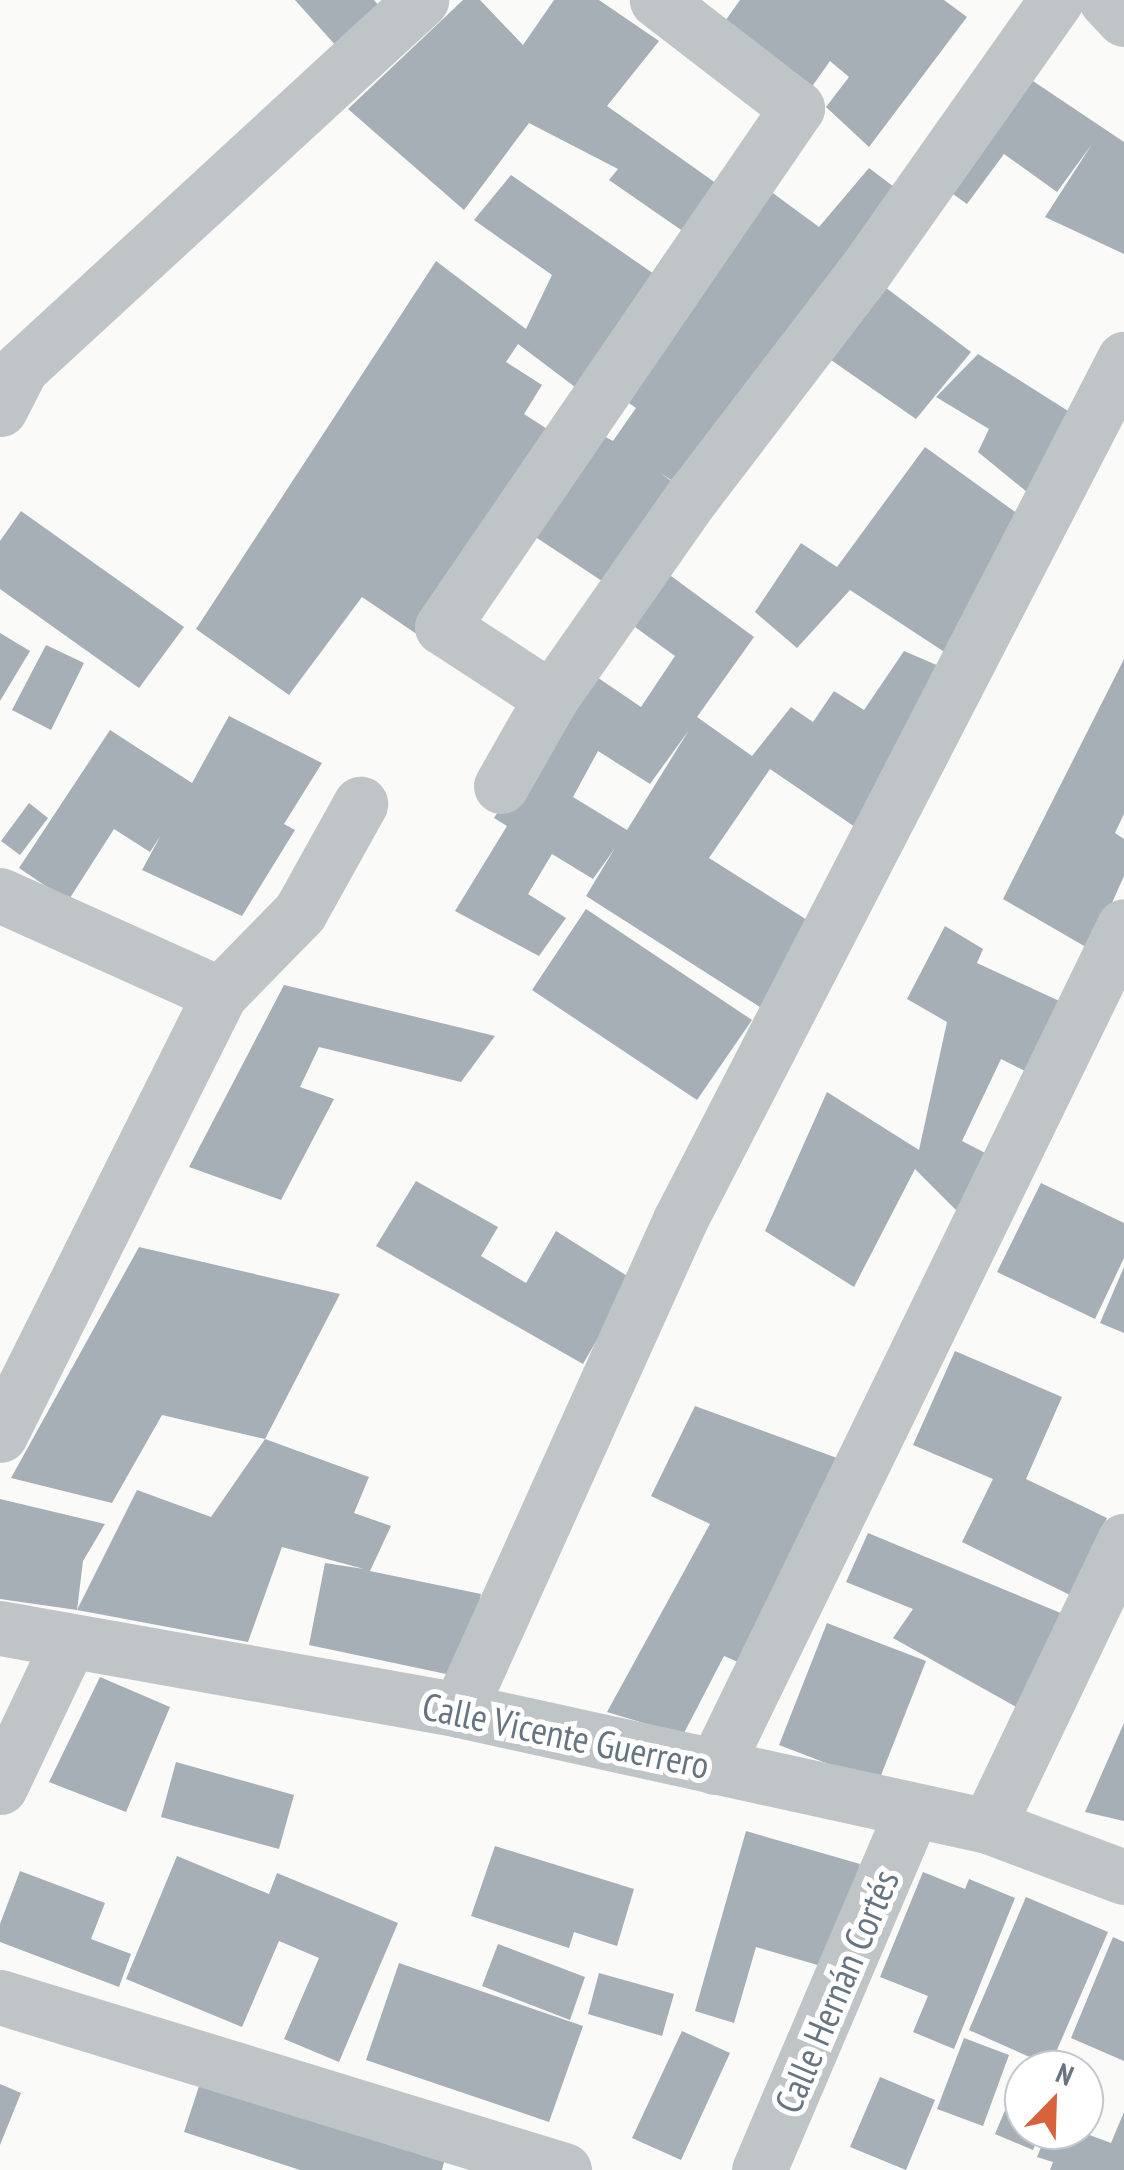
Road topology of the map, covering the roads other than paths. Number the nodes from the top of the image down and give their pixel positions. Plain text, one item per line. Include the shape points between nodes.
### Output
1 (421, 0) edge
2 (658, 0) edge
3 (1056, 0) edge
4 (1106, 0) edge
5 (1124, 19) edge
6 (1124, 359) edge
7 (0, 409) edge
8 (552, 698) junction
9 (501, 786) dead end
10 (360, 804) dead end
11 (0, 894) edge
12 (1124, 926) edge
13 (220, 994) junction
14 (0, 1435) edge
15 (1124, 1541) edge
16 (0, 1628) edge
17 (69, 1642) junction
18 (459, 1710) junction
19 (715, 1767) junction
20 (0, 1787) edge
21 (912, 1812) junction
22 (988, 1826) junction
23 (1124, 1877) edge
24 (0, 1998) edge
25 (778, 2164) edge
26 (564, 2170) edge

1 - 7 street via 22,368
2 - 8 street via 797,108 442,627
3 - 8 street
4 - 5 street
6 - 18 street via 680,1220
8 - 9 street
10 - 13 street via 300,912
11 - 13 street
12 - 19 street
13 - 14 street
15 - 22 street
16 - 17 street, Calle Vicente Guerrero
17 - 18 street, Calle Vicente Guerrero
17 - 20 street
18 - 19 street, Calle Vicente Guerrero
19 - 21 street, Calle Vicente Guerrero
21 - 22 street, Calle Vicente Guerrero
21 - 25 street, Calle Hernán Cortés
22 - 23 street, Calle Vicente Guerrero
24 - 26 street

